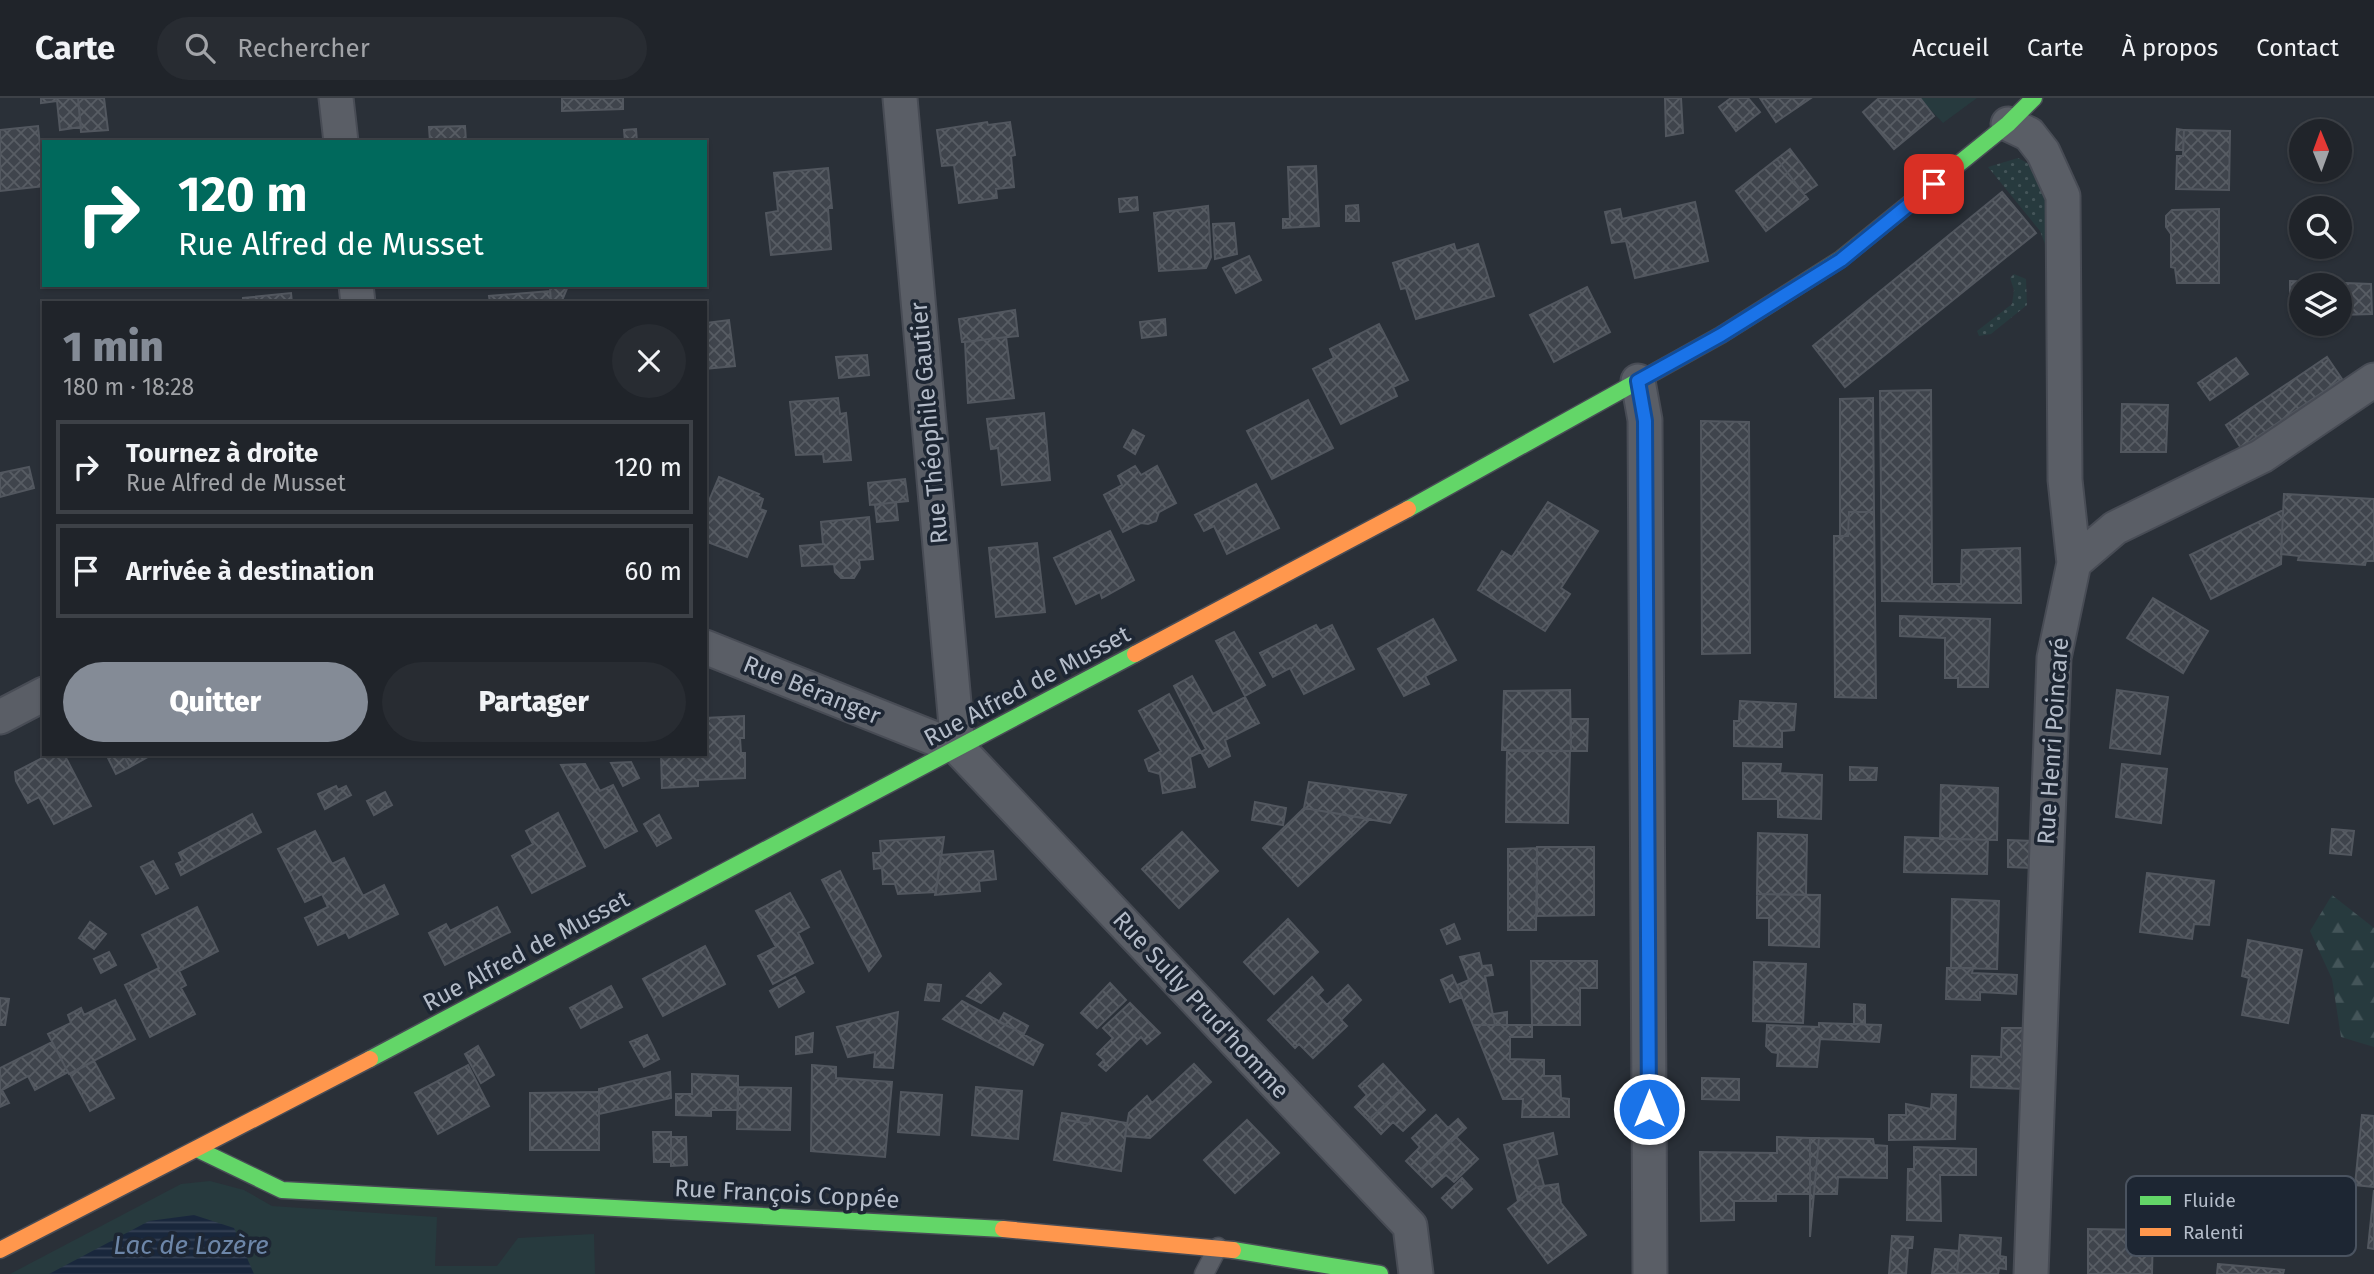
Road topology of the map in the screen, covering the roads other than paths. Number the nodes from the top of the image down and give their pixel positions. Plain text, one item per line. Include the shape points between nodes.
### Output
1 (336, 98) edge
2 (900, 98) edge
3 (2034, 98) edge
4 (2008, 124) junction
5 (341, 140) edge
6 (2374, 380) edge
7 (1638, 381) junction
8 (2074, 563) junction
9 (707, 648) edge
10 (42, 695) edge
11 (0, 717) edge
12 (958, 748) junction
13 (197, 1149) junction
14 (1218, 1247) junction
15 (0, 1250) edge
16 (1204, 1274) edge
17 (1380, 1274) edge
18 (1416, 1274) edge
19 (1650, 1274) edge
20 (2031, 1274) edge

1 - 5 street
2 - 12 street, Rue Théophile Gautier
3 - 4 street, Rue Alfred de Musset
4 - 7 street, Rue Alfred de Musset via 1841,260
4 - 8 street, Rue Henri Poincaré via 2029,134 2043,152 2063,196 2065,480
6 - 8 street via 2262,456 2115,528
7 - 12 street, Rue Alfred de Musset
7 - 19 street via 1645,421
8 - 20 street, Rue Henri Poincaré via 2054,658
9 - 12 street, Rue Béranger
10 - 11 street
12 - 13 street, Rue Alfred de Musset
12 - 18 street, Rue Sully Prud'homme via 1410,1226
13 - 14 street, Rue François Coppée via 282,1190 1029,1230
13 - 15 street, Rue Alfred de Musset
14 - 16 lane
14 - 17 street, Rue François Coppée

